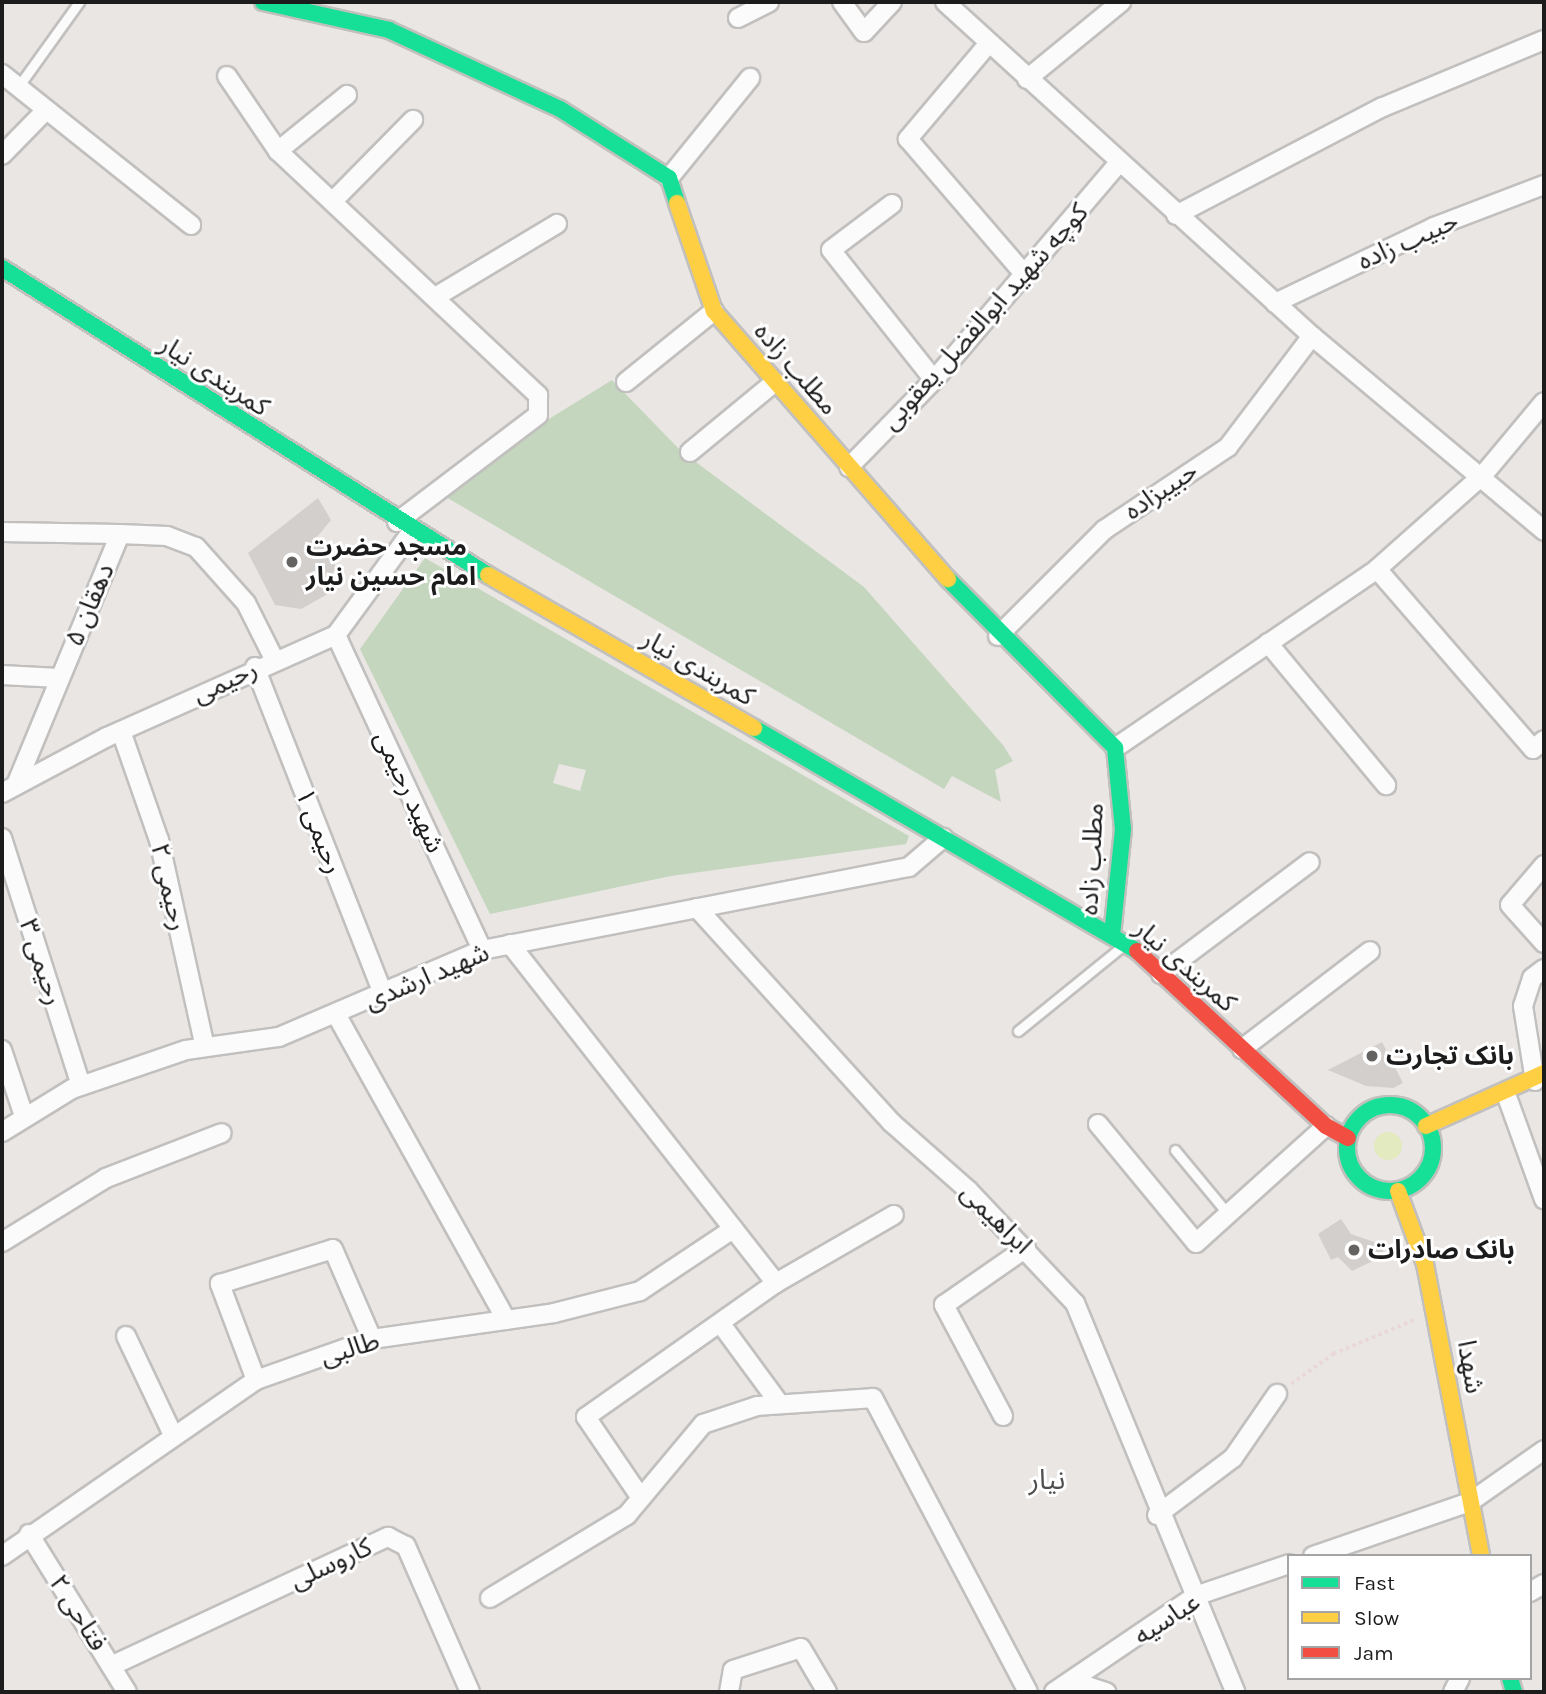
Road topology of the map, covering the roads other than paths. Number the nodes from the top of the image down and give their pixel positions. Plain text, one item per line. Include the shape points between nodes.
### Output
1 (79, 2) edge
2 (263, 2) edge
3 (769, 2) edge
4 (842, 2) edge
5 (892, 2) edge
6 (945, 2) edge
7 (1121, 2) edge
8 (738, 18) dead end
9 (1544, 40) edge
10 (989, 43) junction
11 (2, 74) edge
12 (226, 76) dead end
13 (750, 78) dead end
14 (1027, 79) junction
15 (18, 87) junction
16 (347, 95) dead end
17 (46, 110) junction
18 (414, 120) dead end
19 (278, 150) junction
20 (2, 155) edge
21 (1118, 164) junction
22 (669, 178) junction
23 (1544, 185) edge
24 (336, 198) junction
25 (892, 204) dead end
26 (1175, 215) junction
27 (556, 224) dead end
28 (191, 225) dead end
29 (2, 268) edge
30 (1025, 275) junction
31 (437, 296) junction
32 (1275, 303) junction
33 (714, 311) junction
34 (1312, 336) junction
35 (934, 380) junction
36 (626, 382) dead end
37 (775, 382) junction
38 (1544, 402) edge
39 (690, 452) dead end
40 (849, 467) junction
41 (1483, 475) junction
42 (405, 526) junction
43 (1544, 530) edge
44 (2, 532) edge
45 (120, 534) junction
46 (1377, 569) junction
47 (336, 635) junction
48 (998, 636) junction
49 (1268, 643) junction
50 (274, 659) junction
51 (255, 667) junction
52 (2, 675) edge
53 (59, 678) junction
54 (121, 731) junction
55 (1115, 748) junction
56 (1541, 750) edge
57 (1386, 785) dead end
58 (9, 789) edge
59 (2, 838) edge
60 (943, 838) junction
61 (1310, 862) dead end
62 (1544, 865) edge
63 (697, 908) junction
64 (1119, 939) junction
65 (1544, 943) edge
66 (510, 944) junction
67 (482, 950) junction
68 (1370, 951) dead end
69 (1544, 969) edge
70 (1161, 974) junction
71 (383, 994) junction
72 (336, 1014) junction
73 (1018, 1031) dead end
74 (205, 1047) junction
75 (1242, 1049) junction
76 (2, 1050) edge
77 (1539, 1077) edge
78 (81, 1086) junction
79 (1506, 1094) junction
80 (24, 1116) junction
81 (1098, 1124) dead end
82 (1326, 1126) junction
83 (1426, 1126) junction
84 (2, 1132) edge
85 (222, 1133) dead end
86 (1348, 1138) junction
87 (1175, 1150) dead end
88 (1398, 1191) junction
89 (1544, 1199) edge
90 (1228, 1214) junction
91 (894, 1215) dead end
92 (733, 1229) junction
93 (2, 1242) edge
94 (1026, 1248) junction
95 (776, 1283) junction
96 (506, 1320) junction
97 (721, 1324) junction
98 (127, 1336) dead end
99 (372, 1339) junction
100 (256, 1380) junction
101 (1277, 1394) road end
102 (779, 1403) junction
103 (1003, 1416) dead end
104 (173, 1435) junction
105 (1544, 1450) edge
106 (641, 1498) junction
107 (1470, 1502) junction
108 (1157, 1515) junction
109 (29, 1534) junction
110 (1319, 1554) edge
111 (1480, 1554) edge
112 (2, 1556) edge
113 (1287, 1565) edge
114 (1195, 1596) junction
115 (490, 1598) dead end
116 (111, 1666) junction
117 (1076, 1682) junction
118 (127, 1692) edge
119 (470, 1692) edge
120 (729, 1692) edge
121 (827, 1692) edge
122 (1028, 1692) edge
123 (1054, 1692) edge
124 (1106, 1692) edge
125 (1235, 1692) edge

1 - 15 lane
2 - 22 street via 389,30 561,110
3 - 8 street
4 - 5 street via 864,32
6 - 10 street
7 - 14 street
9 - 26 street via 1382,107
10 - 14 street
10 - 30 street via 908,139
11 - 15 street
12 - 19 street
13 - 22 street
14 - 21 street
15 - 17 street
16 - 19 street
17 - 20 street
17 - 28 street
18 - 24 street
19 - 24 street
21 - 26 street
21 - 30 street, کوچه شهید ابوالفضل یعقوبی
22 - 33 street, مطلب زاده
23 - 32 street, حبیب زاده via 1434,228
24 - 31 street
25 - 35 street via 831,250
26 - 32 street
27 - 31 street
29 - 42 street, کمربندی نیار
30 - 35 street, کوچه شهید ابوالفضل یعقوبی
31 - 42 street via 538,395 538,415
32 - 34 street
33 - 36 street
33 - 37 street, مطلب زاده
34 - 41 street
34 - 48 street, حبیبزاده via 1228,447 1104,530
35 - 40 street, کوچه شهید ابوالفضل یعقوبی
37 - 39 street
37 - 40 street, مطلب زاده
38 - 41 street
40 - 48 street, مطلب زاده
41 - 43 street
41 - 46 street
42 - 47 street
42 - 60 street, کمربندی نیار
44 - 45 street, دهقان ۵
45 - 50 street via 167,536 196,547 246,603
45 - 53 street, دهقان ۵
46 - 49 street
46 - 56 street
47 - 50 street, رحیمی
47 - 67 street, شهید رحیمی
48 - 55 street, مطلب زاده
49 - 55 street
49 - 57 street
50 - 51 street, رحیمی
51 - 54 street, رحیمی
51 - 71 street, رحیمی ۱
52 - 53 street
53 - 58 street, دهقان ۵
54 - 58 street, رحیمی
54 - 74 street, رحیمی ۲ via 159,840
55 - 64 street, مطلب زاده via 1123,829
59 - 78 street, رحیمی ۳
60 - 63 street, شهید ارشدی via 909,867
60 - 64 street, کمربندی نیار
61 - 70 street
62 - 65 street via 1510,905
63 - 66 street, شهید ارشدی
63 - 94 street, ابراهیمی via 892,1123
64 - 70 street, کمربندی نیار
64 - 73 lane
66 - 67 street, شهید ارشدی
66 - 92 street
67 - 71 street, شهید ارشدی
68 - 75 street
69 - 77 street via 1532,978 1523,1006
70 - 75 street, کمربندی نیار
71 - 72 street, شهید ارشدی
72 - 74 street, شهید ارشدی via 279,1037
72 - 96 street
74 - 78 street, شهید ارشدی
75 - 82 street, کمربندی نیار
76 - 80 street
77 - 79 street
78 - 80 street, شهید ارشدی
79 - 83 street
79 - 89 street
80 - 84 street, شهید ارشدی
81 - 90 street via 1196,1243
82 - 86 street, کمربندی نیار
82 - 90 street
83 - 86 street via 1404,1108 1376,1108
83 - 88 street via 1429,1166
85 - 93 street via 106,1178
86 - 88 street via 1348,1159 1358,1178 1376,1189
87 - 90 lane
88 - 107 street, شهدا via 1435,1311
91 - 95 street
92 - 95 street
92 - 96 street, طالبی via 640,1291
94 - 103 street via 944,1304
94 - 108 street, ابراهیمی via 1075,1303
95 - 97 street
96 - 99 street, طالبی
97 - 102 street
97 - 106 street via 586,1417
98 - 104 street
99 - 100 street, طالبی
99 - 100 street via 333,1249 220,1284
100 - 104 street, طالبی
101 - 108 street via 1233,1458
102 - 106 street via 703,1424
102 - 122 street via 873,1398
104 - 109 street, طالبی
105 - 107 street
106 - 115 street via 627,1515
107 - 110 street
107 - 111 street, شهدا
108 - 114 street, ابراهیمی
109 - 112 street, طالبی
109 - 116 street, فتاحی ۲
113 - 114 street, عباسیه
114 - 117 street, عباسیه
114 - 125 street, ابراهیمی
116 - 118 street, فتاحی ۲
116 - 119 street, کاروسلی via 388,1537 407,1546
117 - 123 street, عباسیه
117 - 124 street
120 - 121 street via 733,1670 801,1648

